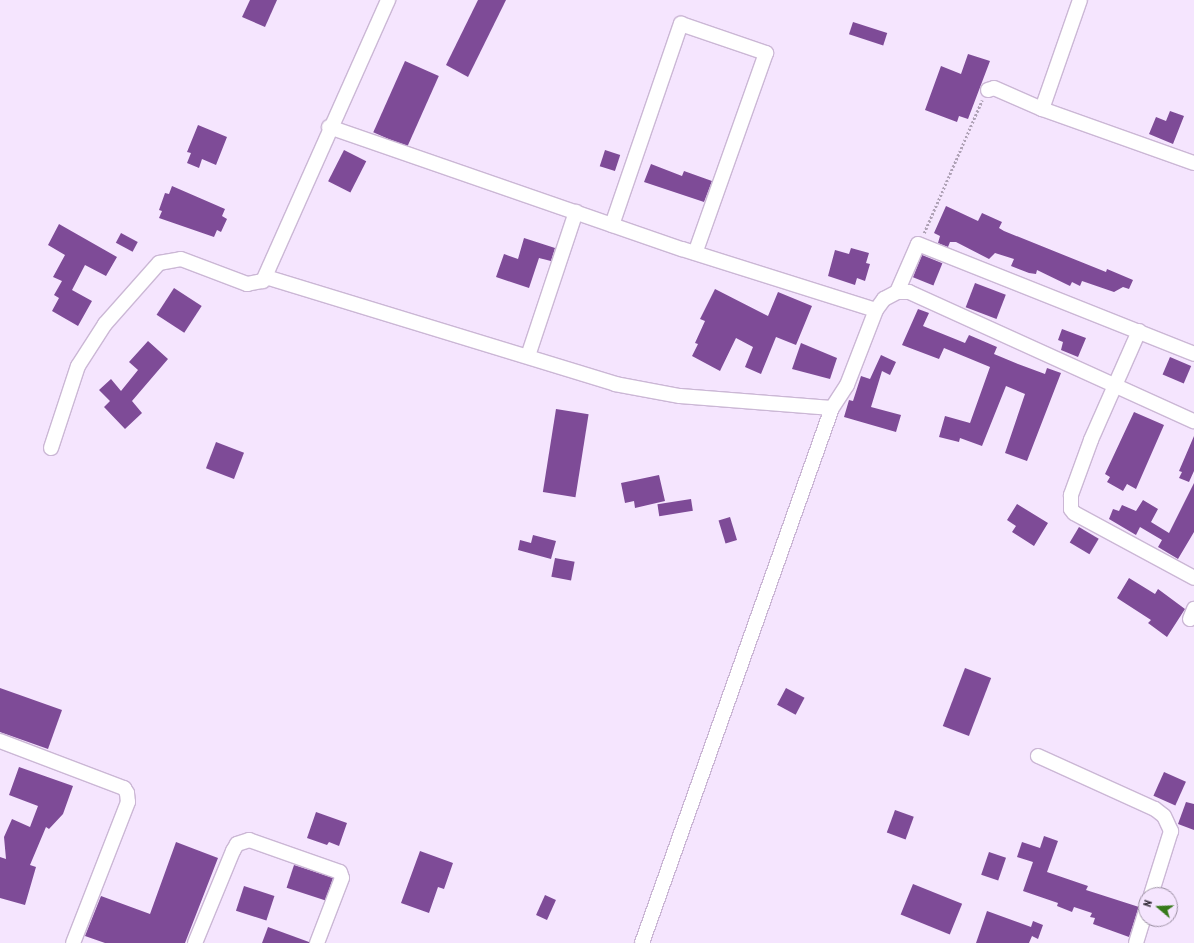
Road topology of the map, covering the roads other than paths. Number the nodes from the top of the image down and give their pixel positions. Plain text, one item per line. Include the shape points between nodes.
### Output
1 (388, 0) edge
2 (1080, 0) edge
3 (988, 90) road end
4 (1042, 109) junction
5 (329, 127) junction
6 (1194, 163) edge
7 (576, 212) junction
8 (612, 225) junction
9 (694, 253) junction
10 (268, 271) junction
11 (898, 292) junction
12 (876, 310) junction
13 (1139, 331) junction
14 (1194, 354) edge
15 (528, 356) junction
16 (1116, 386) junction
17 (832, 408) junction
18 (1194, 421) edge
19 (50, 448) dead end
20 (1194, 578) edge
21 (0, 741) edge
22 (1038, 756) dead end
23 (1153, 887) edge
24 (1141, 927) edge
25 (73, 943) edge
26 (195, 943) edge
27 (317, 943) edge
28 (642, 943) edge
29 (1136, 943) edge

1 - 5 street
2 - 4 street
3 - 4 street via 994,88
4 - 6 street
5 - 7 street
5 - 10 street
7 - 8 street
7 - 15 street
8 - 9 street
8 - 9 street via 681,24 766,53
9 - 12 street
10 - 15 street
10 - 19 street via 259,284 251,284 181,259 159,263 105,324 78,366
11 - 12 street via 884,299
11 - 13 street via 918,244
11 - 16 street via 909,292
12 - 17 street via 847,385
13 - 14 street
13 - 16 street
15 - 17 street via 615,384 680,396
16 - 18 street
16 - 20 street via 1091,440 1071,495 1071,509 1074,513
17 - 28 street
21 - 25 street via 124,788 127,793 128,802
22 - 23 street via 1155,809 1164,816 1171,830
24 - 29 street
26 - 27 street via 236,844 249,840 340,872 342,878

